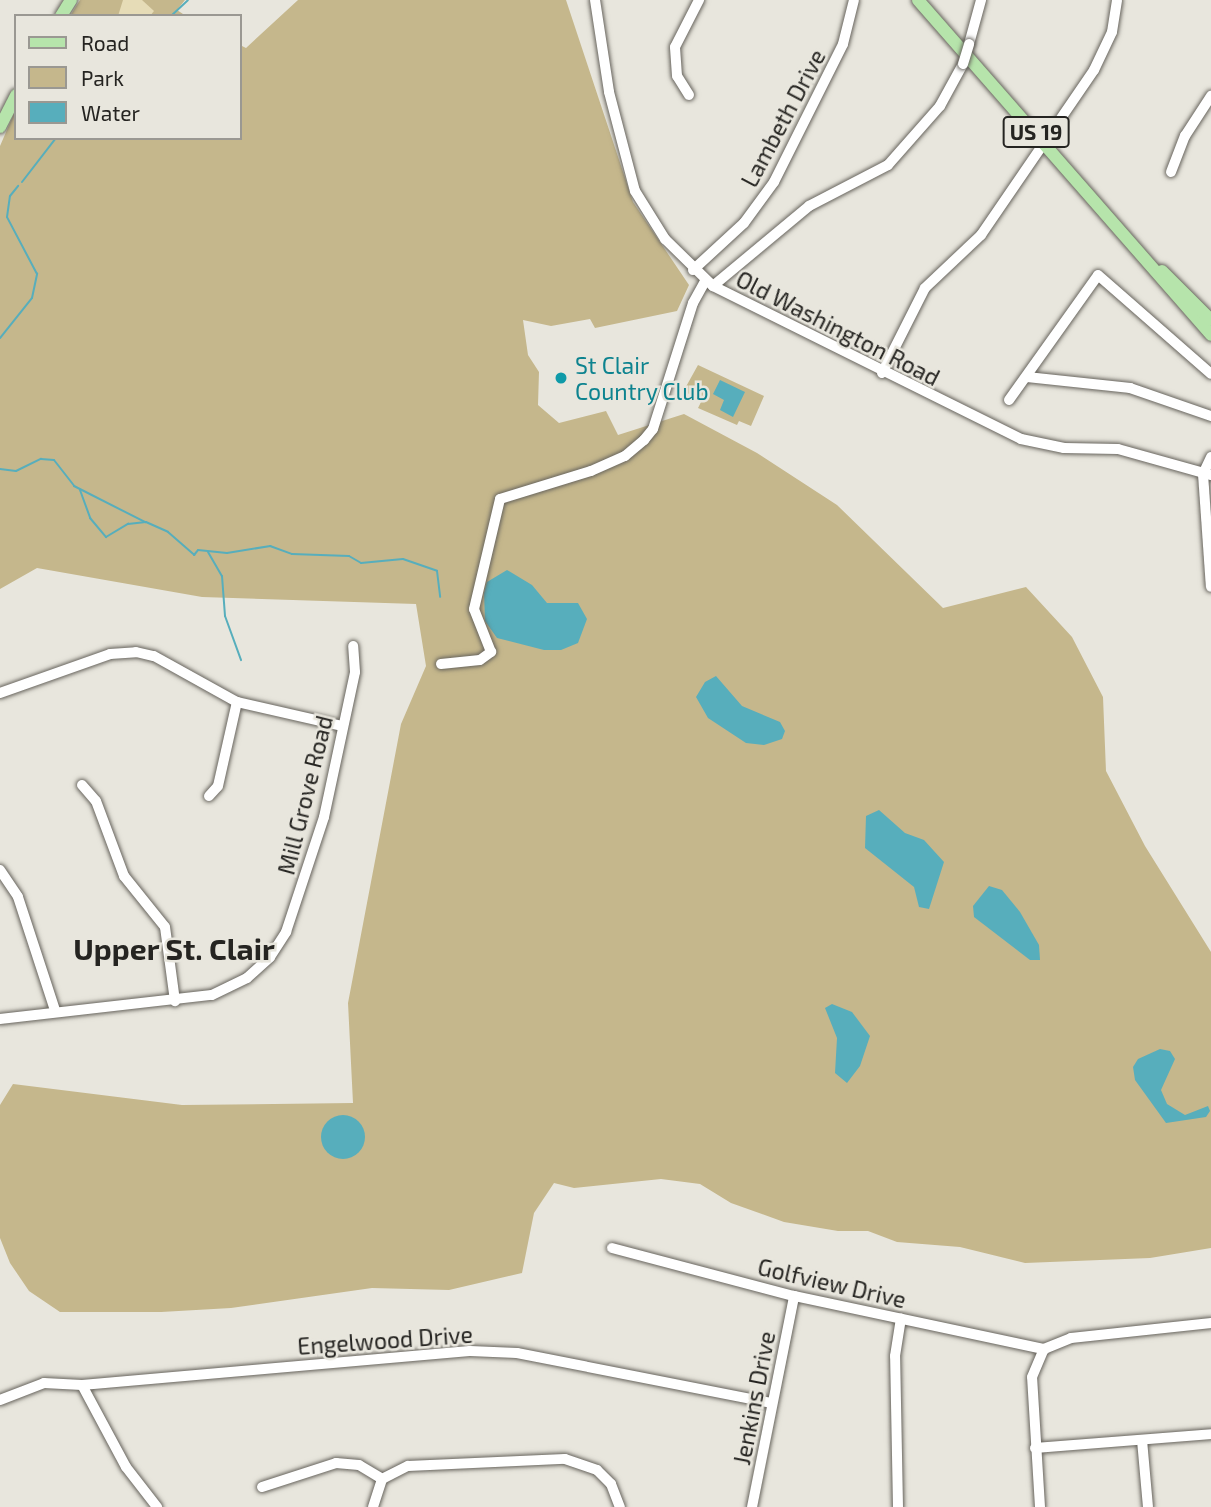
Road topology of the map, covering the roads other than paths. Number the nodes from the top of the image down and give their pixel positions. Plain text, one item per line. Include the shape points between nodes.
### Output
1 (595, 0) edge
2 (699, 0) edge
3 (854, 0) edge
4 (918, 0) edge
5 (981, 0) edge
6 (1117, 0) edge
7 (689, 95) dead end
8 (1211, 96) edge
9 (14, 99) edge
10 (0, 127) edge
11 (1045, 143) junction
12 (1171, 172) dead end
13 (1154, 264) junction
14 (693, 270) junction
15 (710, 283) junction
16 (1211, 320) edge
17 (1211, 335) edge
18 (882, 373) junction
19 (1211, 374) edge
20 (1027, 377) junction
21 (1009, 400) dead end
22 (1211, 416) edge
23 (1211, 457) edge
24 (1207, 475) edge
25 (1211, 587) edge
26 (354, 646) dead end
27 (441, 664) dead end
28 (0, 693) edge
29 (237, 702) junction
30 (342, 726) junction
31 (82, 785) dead end
32 (209, 796) dead end
33 (0, 870) edge
34 (175, 1002) junction
35 (55, 1010) junction
36 (0, 1019) edge
37 (612, 1248) dead end
38 (794, 1296) junction
39 (901, 1318) junction
40 (1211, 1322) edge
41 (1044, 1349) junction
42 (82, 1385) junction
43 (0, 1401) edge
44 (772, 1403) junction
45 (1211, 1434) edge
46 (1142, 1440) junction
47 (1035, 1448) junction
48 (382, 1479) junction
49 (262, 1487) dead end
50 (157, 1507) edge
51 (373, 1507) edge
52 (621, 1507) edge
53 (752, 1507) edge
54 (898, 1507) edge
55 (1040, 1507) edge
56 (1148, 1507) edge

1 - 14 street, Old Washington Road via 625,168 642,207
2 - 7 street via 678,34 674,53 677,75
3 - 14 street, Lambeth Drive via 843,44 774,182 744,223
4 - 11 main road, US 19
5 - 15 street, bridge via 963,64 940,106 888,165 809,206
6 - 11 street via 1112,32 1100,61
8 - 12 street via 1185,136
9 - 10 main road
11 - 13 main road, US 19
11 - 18 street via 981,235 925,288
13 - 16 main road, US 19
13 - 17 main road, US 19
14 - 15 street, Old Washington Road
15 - 18 street, Old Washington Road
15 - 27 street via 689,313 653,429 644,440 625,456 591,471 500,499 474,609 491,652 480,660
18 - 24 street, Old Washington Road via 1021,439 1142,454
19 - 20 street via 1098,275
20 - 21 street
20 - 22 street via 1130,388
23 - 24 street
24 - 25 street
26 - 30 street, Mill Grove Road via 355,672
28 - 29 street via 123,651 154,656
29 - 30 street
29 - 32 street via 218,786
30 - 34 street, Mill Grove Road via 324,817 286,932 270,957 247,978 212,995
31 - 34 street via 96,801 124,876 165,927
33 - 35 street via 18,897
34 - 35 street, Mill Grove Road
35 - 36 street, Mill Grove Road
37 - 38 street, Golfview Drive
38 - 39 street, Golfview Drive
38 - 44 street, Jenkins Drive
39 - 41 street, Golfview Drive
39 - 54 street via 895,1356
40 - 41 street via 1070,1338
41 - 47 street via 1032,1377
42 - 43 street, Engelwood Drive via 44,1383
42 - 44 street, Engelwood Drive via 470,1350 517,1353
42 - 50 street via 126,1467
44 - 53 street, Jenkins Drive
45 - 46 street
46 - 47 street
46 - 56 street
47 - 55 street
48 - 49 street via 359,1465 336,1463
48 - 51 street
48 - 52 street via 408,1466 565,1459 597,1470 611,1484

